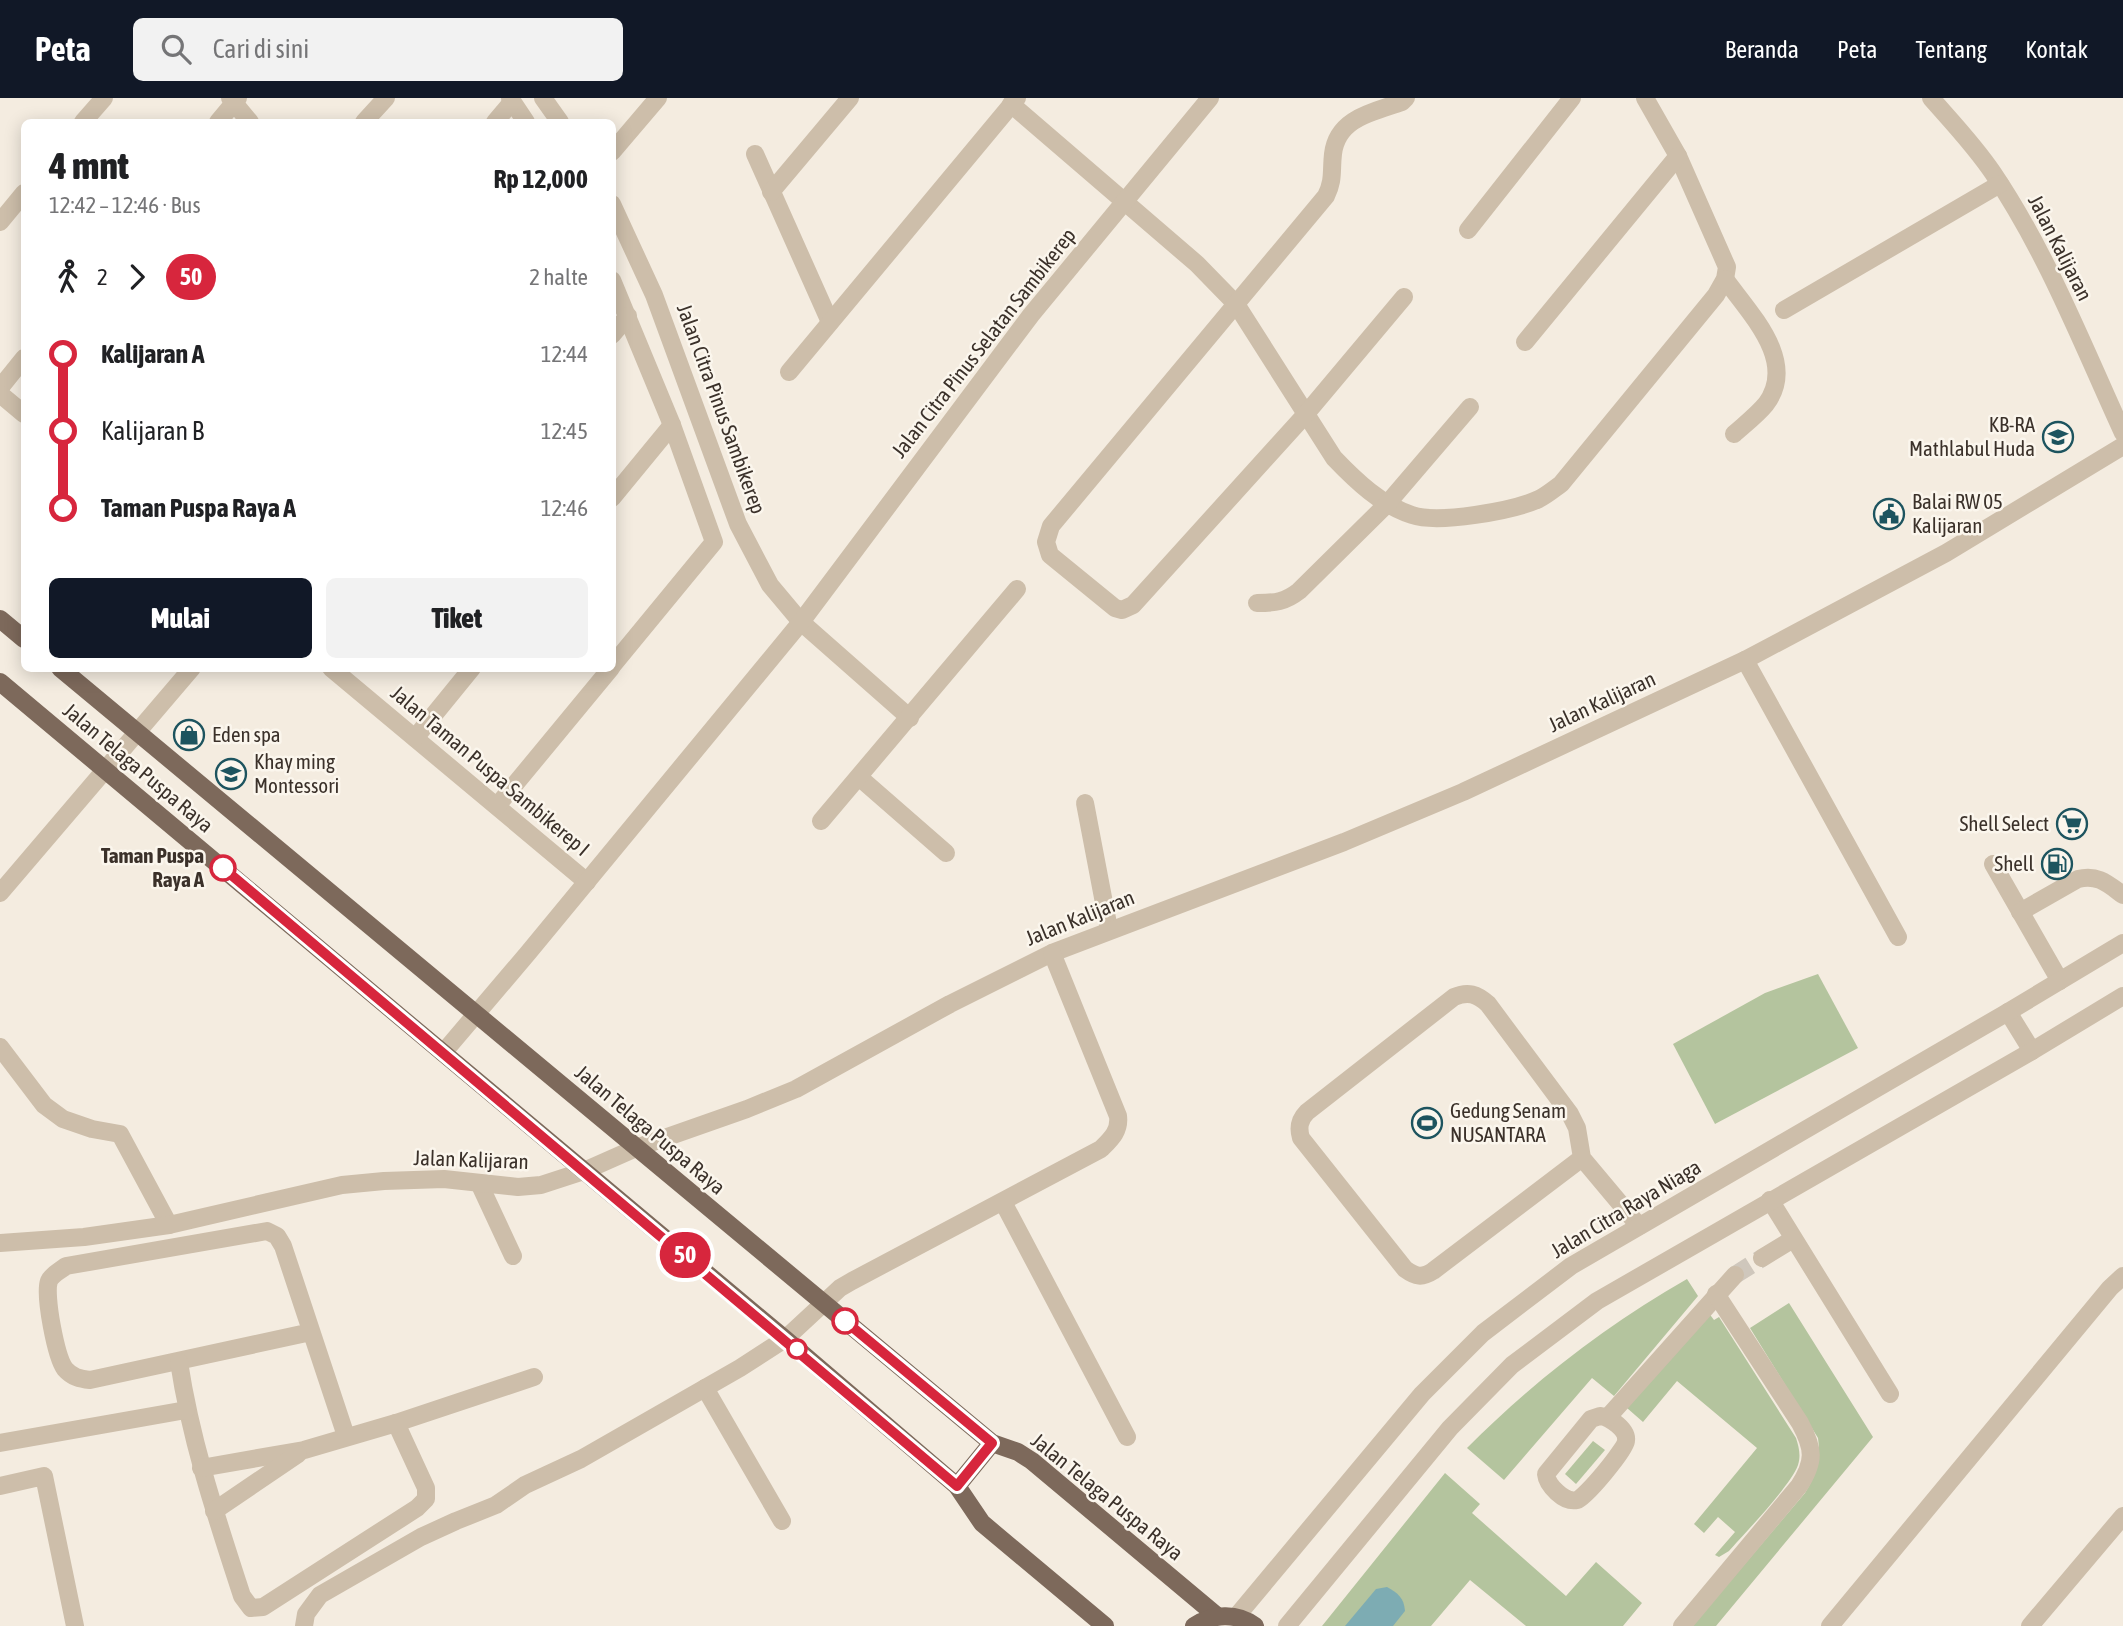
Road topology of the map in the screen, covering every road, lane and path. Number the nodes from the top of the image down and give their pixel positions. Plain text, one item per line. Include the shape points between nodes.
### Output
1 (104, 98) edge
2 (386, 98) edge
3 (543, 98) edge
4 (658, 98) edge
5 (850, 98) edge
6 (1210, 98) edge
7 (1406, 98) edge
8 (1572, 98) edge
9 (1646, 98) edge
10 (1931, 98) edge
11 (234, 100) edge
12 (511, 100) edge
13 (1014, 101) edge
14 (86, 119) edge
15 (220, 119) edge
16 (248, 119) edge
17 (367, 119) edge
18 (497, 119) edge
19 (524, 119) edge
20 (558, 119) edge
21 (616, 147) edge
22 (755, 154) dead end
23 (1678, 156) junction
24 (2000, 184) junction
25 (771, 192) junction
26 (21, 197) edge
27 (1125, 202) junction
28 (616, 213) edge
29 (0, 222) edge
30 (1468, 230) dead end
31 (1725, 279) junction
32 (616, 289) edge
33 (1404, 298) dead end
34 (1236, 304) junction
35 (1784, 310) dead end
36 (628, 316) junction
37 (830, 322) junction
38 (616, 330) edge
39 (1525, 342) dead end
40 (21, 362) edge
41 (789, 372) dead end
42 (0, 388) edge
43 (0, 394) edge
44 (1470, 407) dead end
45 (21, 412) edge
46 (1305, 415) junction
47 (672, 425) junction
48 (2123, 433) edge
49 (1734, 435) dead end
50 (2123, 446) edge
51 (616, 493) edge
52 (1387, 504) junction
53 (1017, 589) dead end
54 (1257, 603) dead end
55 (0, 619) edge
56 (801, 622) junction
57 (21, 636) edge
58 (1745, 660) junction
59 (616, 662) edge
60 (65, 672) edge
61 (189, 672) edge
62 (337, 672) edge
63 (469, 672) edge
64 (608, 672) edge
65 (0, 682) edge
66 (910, 718) junction
67 (137, 733) junction
68 (415, 738) junction
69 (105, 770) junction
70 (860, 778) junction
71 (1085, 803) dead end
72 (497, 806) junction
73 (821, 821) dead end
74 (946, 853) dead end
75 (1993, 864) dead end
76 (587, 882) junction
77 (0, 893) edge
78 (2123, 895) edge
79 (2020, 912) junction
80 (1110, 929) junction
81 (1898, 937) dead end
82 (2123, 943) edge
83 (1052, 953) junction
84 (2060, 981) junction
85 (2123, 996) edge
86 (2008, 1012) junction
87 (477, 1015) junction
88 (0, 1047) edge
89 (2032, 1051) junction
90 (443, 1053) junction
91 (636, 1148) junction
92 (1581, 1158) junction
93 (584, 1171) junction
94 (480, 1183) junction
95 (1769, 1200) junction
96 (1003, 1202) junction
97 (169, 1225) junction
98 (1639, 1226) junction
99 (1793, 1239) junction
100 (0, 1243) edge
101 (513, 1256) dead end
102 (1762, 1258) tunnel mouth
103 (1735, 1275) tunnel mouth
104 (2116, 1282) edge
105 (1716, 1294) junction
106 (2123, 1301) edge
107 (824, 1304) junction
108 (312, 1332) junction
109 (785, 1339) junction
110 (179, 1362) junction
111 (534, 1377) dead end
112 (705, 1388) junction
113 (1890, 1394) dead end
114 (186, 1410) junction
115 (1608, 1417) junction
116 (396, 1423) junction
117 (346, 1436) junction
118 (1127, 1437) dead end
119 (0, 1443) edge
120 (992, 1443) junction
121 (304, 1450) junction
122 (201, 1468) junction
123 (0, 1486) edge
124 (957, 1486) junction
125 (214, 1511) junction
126 (2123, 1516) edge
127 (782, 1521) dead end
128 (1217, 1616) junction
129 (1236, 1617) junction
130 (75, 1626) edge
131 (304, 1626) edge
132 (1105, 1626) edge
133 (1194, 1626) edge
134 (1255, 1626) edge
135 (1287, 1626) edge
136 (1682, 1626) edge
137 (1830, 1626) edge
138 (2030, 1626) edge

1 - 14 street
2 - 17 street
3 - 20 street
4 - 21 street
5 - 25 street
6 - 27 street, Jalan Citra Pinus Selatan Sambikerep
7 - 34 street via 1357,117 1339,132 1326,196
8 - 30 street
9 - 23 street
10 - 24 street, Jalan Kalijaran
11 - 15 street
11 - 16 street
12 - 18 street
12 - 19 street
13 - 27 street
13 - 37 street
22 - 25 street
23 - 31 street via 1727,267
23 - 39 street
24 - 35 street
24 - 48 street, Jalan Kalijaran via 2052,278
25 - 37 street
26 - 29 street
27 - 34 street
27 - 56 street, Jalan Citra Pinus Selatan Sambikerep via 1006,348
28 - 56 street, Jalan Citra Pinus Sambikerep via 654,295 738,524 770,585
31 - 49 street via 1763,332 1778,371 1765,404
31 - 52 street via 1561,484 1542,498 1479,514 1425,519
32 - 36 street
33 - 46 street
34 - 46 street
34 - 46 street via 1051,526 1046,542 1050,555 1108,603 1128,608
36 - 38 street
36 - 47 street
37 - 41 street
40 - 42 street
43 - 45 street
44 - 52 street
46 - 52 street via 1334,458
47 - 51 street
47 - 59 street via 715,542
50 - 58 street, Jalan Kalijaran via 1947,553
52 - 54 street via 1293,595 1278,603
53 - 66 street
55 - 57 main road
56 - 66 street, Jalan Citra Pinus Sambikerep
56 - 76 street, Jalan Citra Pinus Selatan Sambikerep
58 - 80 street, Jalan Kalijaran via 1345,842
58 - 81 street
60 - 67 main road, Jalan Telaga Puspa Raya
61 - 67 street
62 - 68 street, Jalan Taman Puspa Sambikerep I
63 - 68 street
64 - 72 street
65 - 69 main road, Jalan Telaga Puspa Raya
66 - 70 street
67 - 69 street
67 - 87 main road, Jalan Telaga Puspa Raya
68 - 72 street, Jalan Taman Puspa Sambikerep I
69 - 77 street
69 - 90 main road, Jalan Telaga Puspa Raya
70 - 73 street
70 - 74 street
71 - 80 street
72 - 76 street, Jalan Taman Puspa Sambikerep I
75 - 79 street
76 - 87 street, Jalan Citra Pinus Selatan Sambikerep
78 - 79 street via 2089,876
79 - 84 street
80 - 83 street, Jalan Kalijaran
82 - 84 street, Jalan Citra Raya Niaga
83 - 91 street, Jalan Kalijaran via 796,1089
83 - 96 street via 1119,1124 1101,1149
84 - 86 street, Jalan Citra Raya Niaga
85 - 89 street
86 - 89 street
86 - 98 street, Jalan Citra Raya Niaga
87 - 90 street, Jalan Citra Pinus Selatan Sambikerep
87 - 91 main road, Jalan Telaga Puspa Raya
88 - 97 street via 44,1105 63,1119 120,1134
89 - 95 street
90 - 93 main road, Jalan Telaga Puspa Raya
91 - 93 street, Jalan Kalijaran
91 - 107 main road, Jalan Telaga Puspa Raya
92 - 92 street via 1425,1276 1418,1276 1405,1269 1301,1139 1299,1125 1307,1112 1454,997 1473,993 1488,1004 1570,1114
92 - 98 street
93 - 94 street, Jalan Kalijaran via 541,1185
93 - 109 main road, Jalan Telaga Puspa Raya
94 - 97 street, Jalan Kalijaran via 432,1180 342,1185
94 - 101 street
95 - 99 street
95 - 135 street via 1597,1301 1512,1365 1450,1427
96 - 107 street via 866,1272
96 - 118 street
97 - 100 street, Jalan Kalijaran
98 - 129 street, Jalan Citra Raya Niaga via 1571,1266 1483,1333 1422,1394
99 - 102 street
99 - 113 street
103 - 105 street
104 - 106 street
104 - 137 street
105 - 115 street
105 - 136 street via 1800,1423 1812,1454 1810,1470 1800,1486
107 - 109 street
107 - 120 main road, Jalan Telaga Puspa Raya
108 - 110 street
108 - 110 street via 283,1246 267,1231 66,1266 53,1276 47,1293 60,1360 73,1376 90,1380
108 - 117 street
109 - 112 street
109 - 124 main road, Jalan Telaga Puspa Raya
110 - 114 street
111 - 116 street
112 - 127 street
112 - 131 street via 581,1460 422,1538 320,1595 306,1614
114 - 119 street
114 - 122 street
115 - 115 street via 1624,1432 1624,1447 1581,1498 1565,1498 1546,1481 1548,1469 1591,1419
116 - 117 street
116 - 125 street via 426,1488 426,1499 262,1607 251,1608 242,1596
117 - 121 street
120 - 124 main road
120 - 128 main road, Jalan Telaga Puspa Raya via 1032,1461
121 - 122 street
121 - 125 street
122 - 125 street
123 - 130 street via 44,1476
124 - 132 main road, Jalan Telaga Puspa Raya via 982,1523
126 - 138 street
128 - 129 main road
128 - 133 main road
129 - 134 main road

